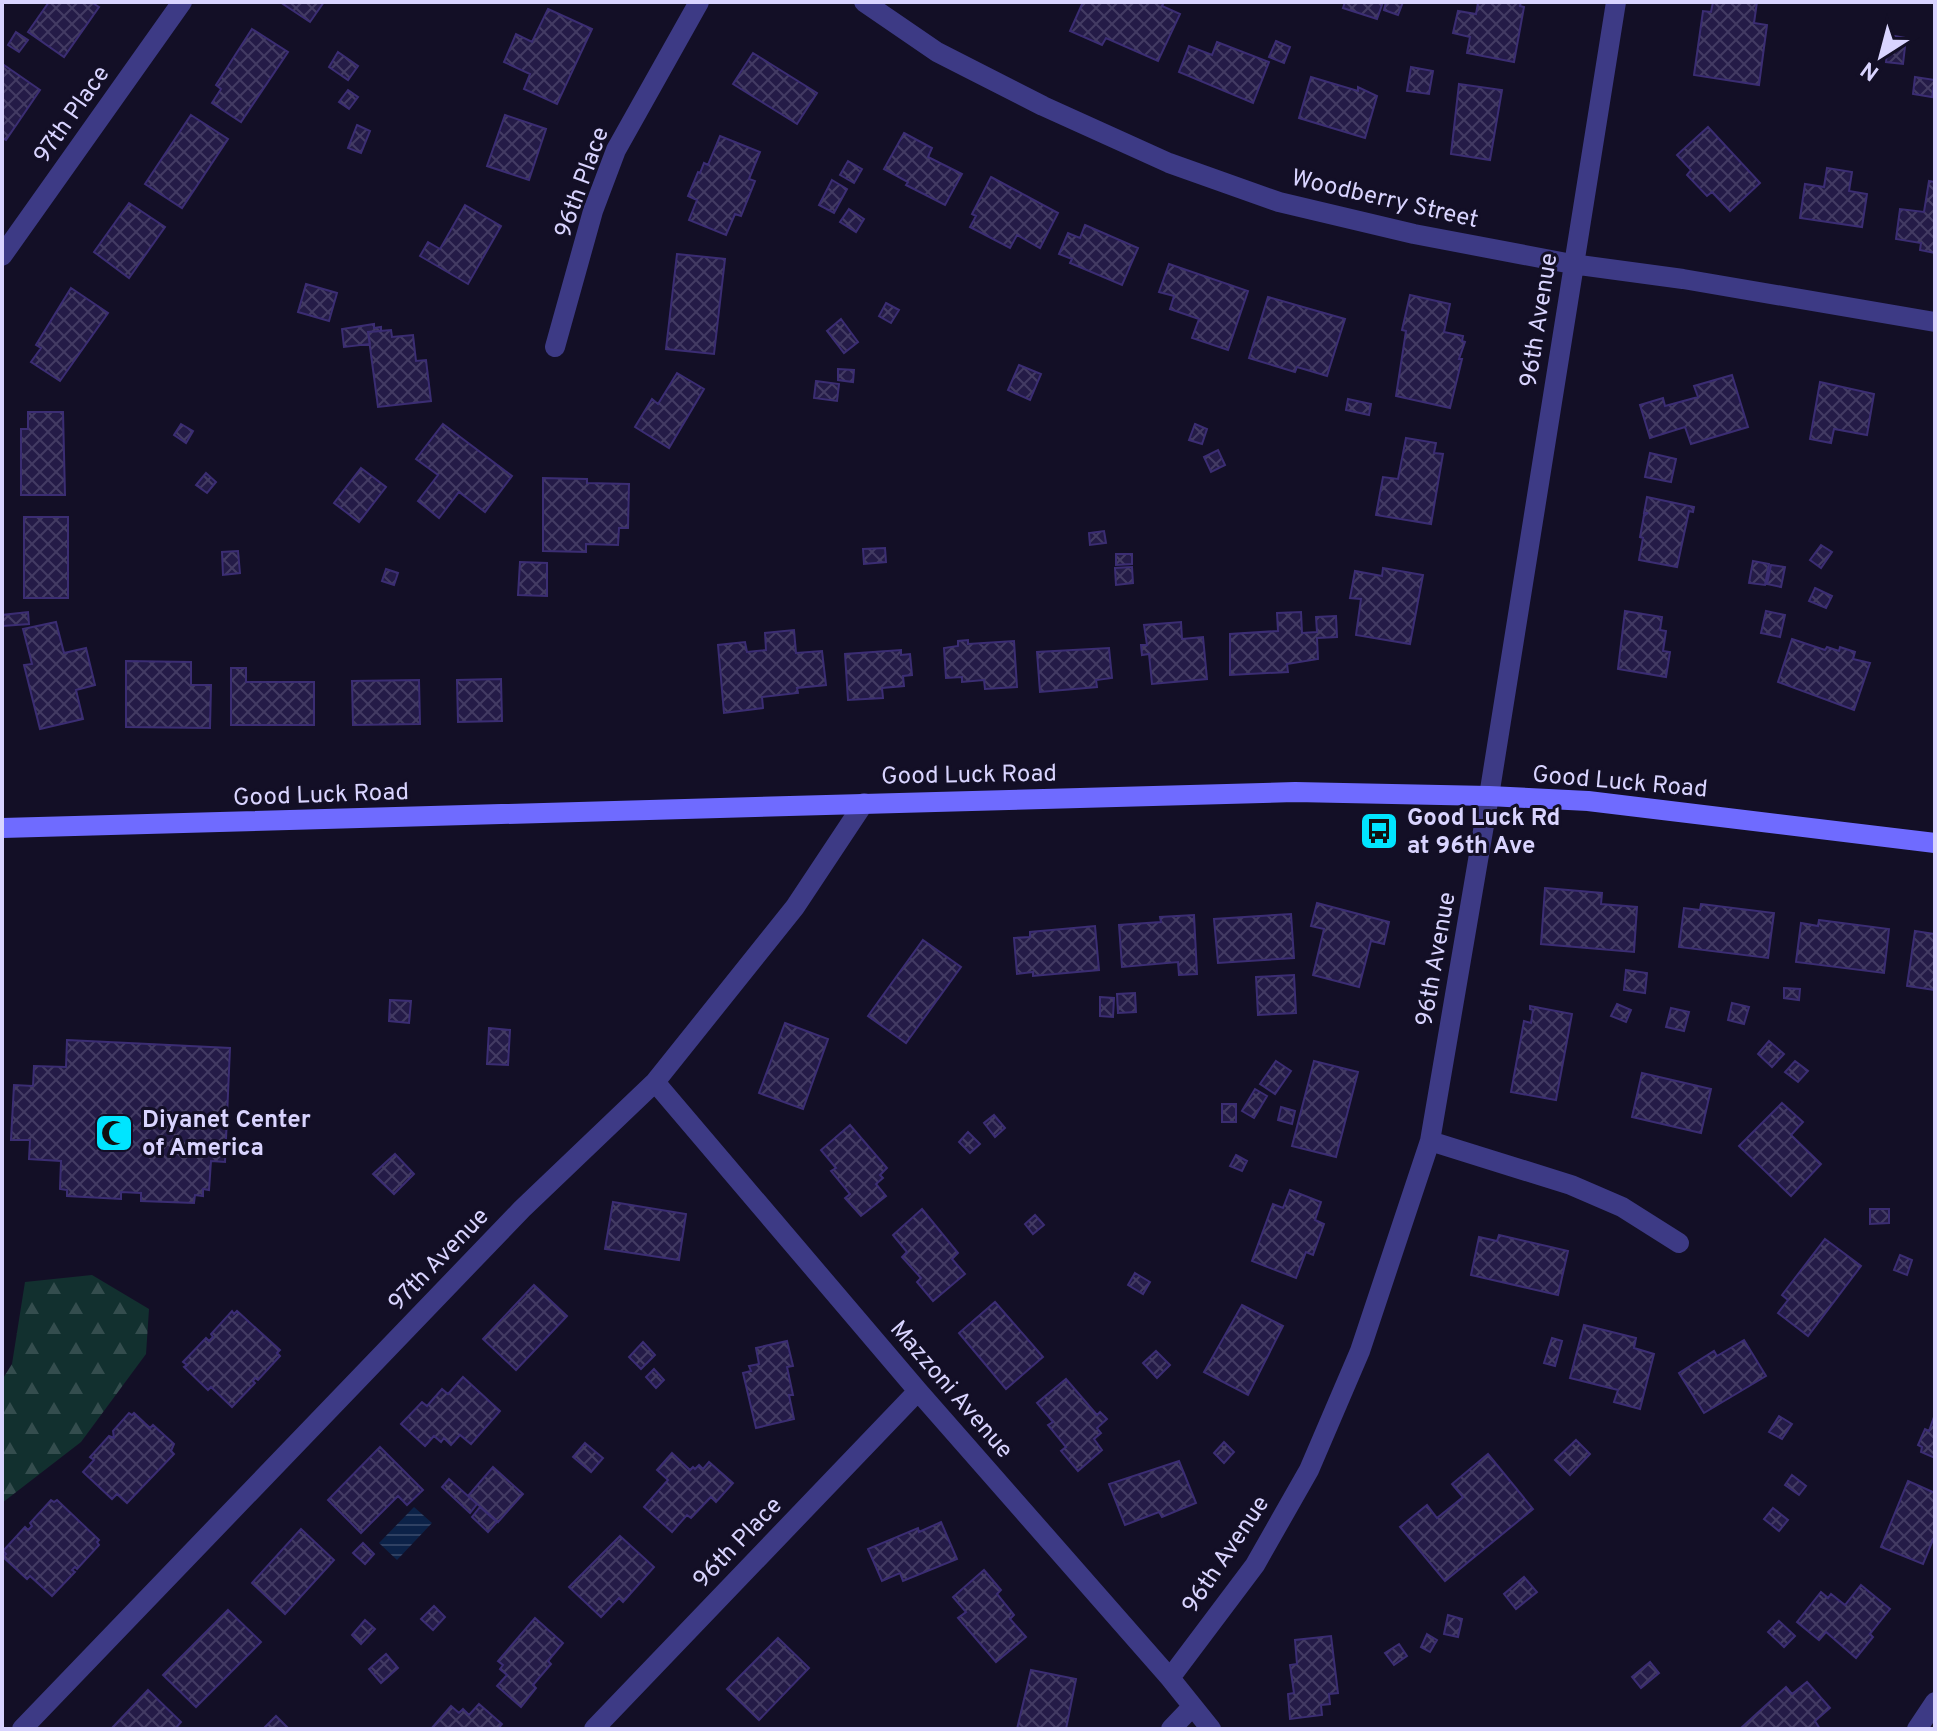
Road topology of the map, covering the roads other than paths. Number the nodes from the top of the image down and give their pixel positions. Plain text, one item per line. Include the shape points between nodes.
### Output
1 (182, 2) edge
2 (699, 2) edge
3 (864, 2) edge
4 (1616, 2) edge
5 (2, 256) edge
6 (1572, 264) junction
7 (1935, 322) edge
8 (555, 347) dead end
9 (1489, 796) junction
10 (864, 803) junction
11 (2, 828) edge
12 (1935, 843) edge
13 (655, 1082) junction
14 (1430, 1141) junction
15 (1679, 1243) dead end
16 (918, 1391) junction
17 (1170, 1678) junction
18 (1935, 1702) edge
19 (1192, 1707) junction
20 (22, 1729) edge
21 (594, 1729) edge
22 (1171, 1729) edge
23 (1211, 1729) edge
24 (1917, 1729) edge

1 - 5 street, 97th Place
2 - 8 street, 96th Place via 616,150
3 - 6 street, Woodberry Street via 937,52 1169,163 1279,202
4 - 6 street, 96th Avenue
6 - 7 street, Woodberry Street
6 - 9 street, 96th Avenue
9 - 10 main road, Good Luck Road via 1295,792
9 - 12 main road, Good Luck Road via 1588,801
9 - 14 street, 96th Avenue
10 - 11 main road, Good Luck Road
10 - 13 street, 97th Avenue via 795,907
13 - 16 street, Mazzoni Avenue
13 - 20 street, 97th Avenue via 522,1209
14 - 15 street via 1571,1185 1622,1207
14 - 17 street, 96th Avenue via 1360,1351 1309,1470 1255,1565
16 - 17 street, Mazzoni Avenue
16 - 21 street, 96th Place
17 - 19 street, Mazzoni Avenue
18 - 24 street
19 - 22 street
19 - 23 street, Mazzoni Avenue

